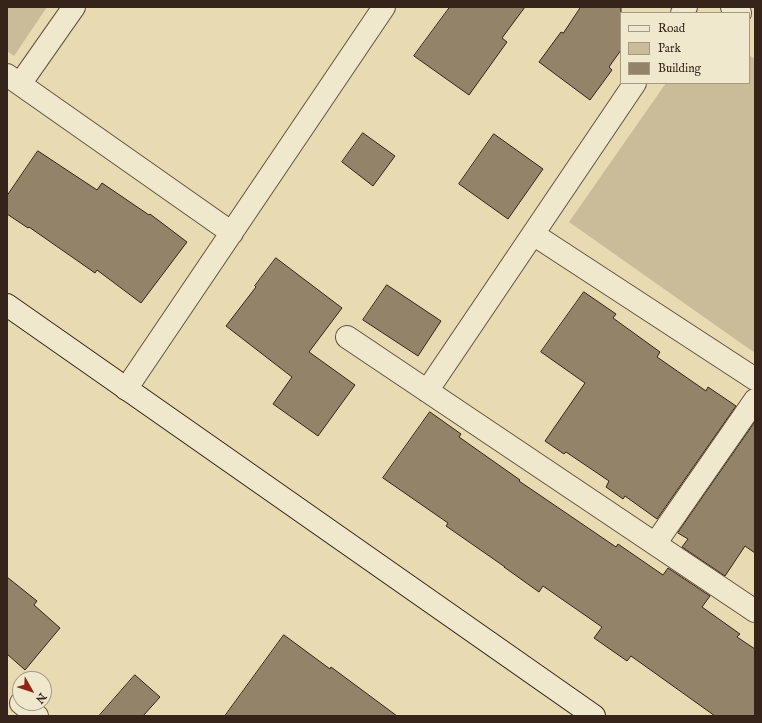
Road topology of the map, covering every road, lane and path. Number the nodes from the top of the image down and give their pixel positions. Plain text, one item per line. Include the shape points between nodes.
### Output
1 (74, 7) edge
2 (384, 7) edge
3 (14, 79) edge
4 (634, 84) edge
5 (232, 233) junction
6 (533, 234) junction
7 (7, 305) edge
8 (347, 337) dead end
9 (755, 379) edge
10 (126, 389) junction
11 (427, 391) junction
12 (755, 400) edge
13 (655, 544) junction
14 (755, 611) edge
15 (594, 716) edge

1 - 3 street
2 - 5 street
3 - 5 street
4 - 6 street
5 - 10 street
6 - 9 street
6 - 11 street
7 - 10 street
8 - 11 street
10 - 15 street
11 - 13 street
12 - 13 street
13 - 14 street

